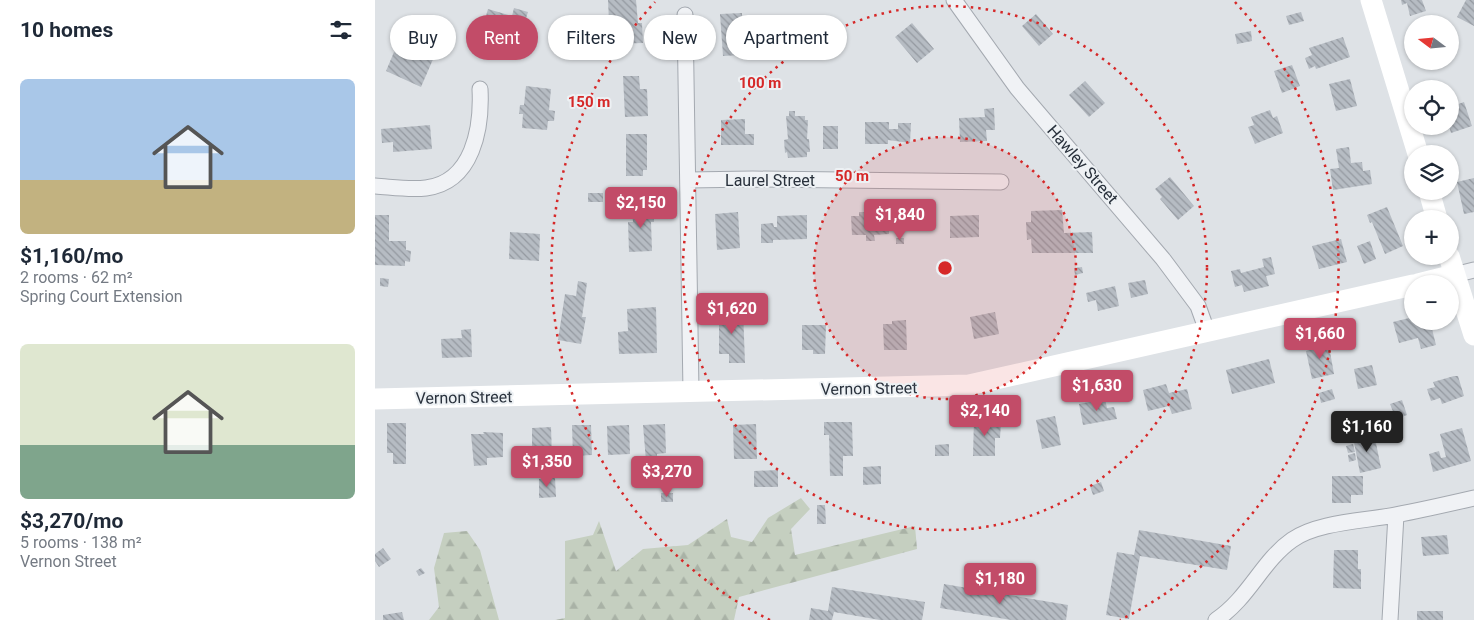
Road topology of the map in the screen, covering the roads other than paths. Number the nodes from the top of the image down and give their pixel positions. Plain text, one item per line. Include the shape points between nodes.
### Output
1 (954, 0) edge
2 (1371, 0) edge
3 (686, 60) edge
4 (480, 89) dead end
5 (1415, 145) edge
6 (688, 180) junction
7 (1001, 182) dead end
8 (375, 186) edge
9 (1459, 267) edge
10 (1440, 275) edge
11 (1404, 287) edge
12 (1207, 331) junction
13 (1474, 335) edge
14 (691, 392) junction
15 (375, 399) edge
16 (1474, 498) edge
17 (1396, 515) junction
18 (1216, 620) edge
19 (1390, 620) edge

1 - 12 street, Hawley Street via 1017,88 1163,258 1197,306
2 - 5 street
3 - 6 street
4 - 8 street via 476,139 469,158 455,176 426,188
6 - 7 street, Laurel Street
6 - 14 street
9 - 10 street
9 - 13 street
11 - 12 street, Vernon Street
12 - 14 street, Vernon Street via 969,385
14 - 15 street, Vernon Street
16 - 17 street
17 - 18 street via 1318,528 1297,536 1274,557 1239,602
17 - 19 street

